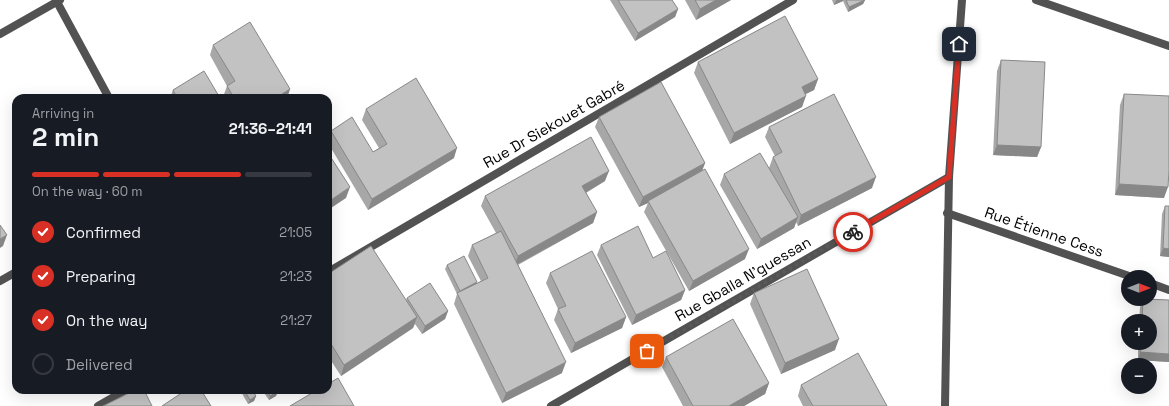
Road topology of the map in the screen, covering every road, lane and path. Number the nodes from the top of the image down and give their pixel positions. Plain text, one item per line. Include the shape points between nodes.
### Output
1 (793, 0) edge
2 (962, 0) edge
3 (1036, 0) edge
4 (59, 1) edge
5 (0, 34) edge
6 (1169, 46) edge
7 (107, 94) edge
8 (949, 177) junction
9 (947, 213) junction
10 (332, 270) edge
11 (1121, 273) edge
12 (12, 274) edge
13 (0, 281) edge
14 (1157, 286) edge
15 (1169, 290) edge
16 (119, 394) edge
17 (98, 406) edge
18 (551, 406) edge
19 (945, 406) edge

1 - 10 street, Rue Dr Siekouet Gabré
2 - 8 street
3 - 6 street
4 - 5 street
4 - 7 street
8 - 9 street
8 - 18 street, Rue Gballa N'guessan
9 - 11 street, Rue Étienne Cess
9 - 19 street
12 - 13 street
14 - 15 street
16 - 17 street

